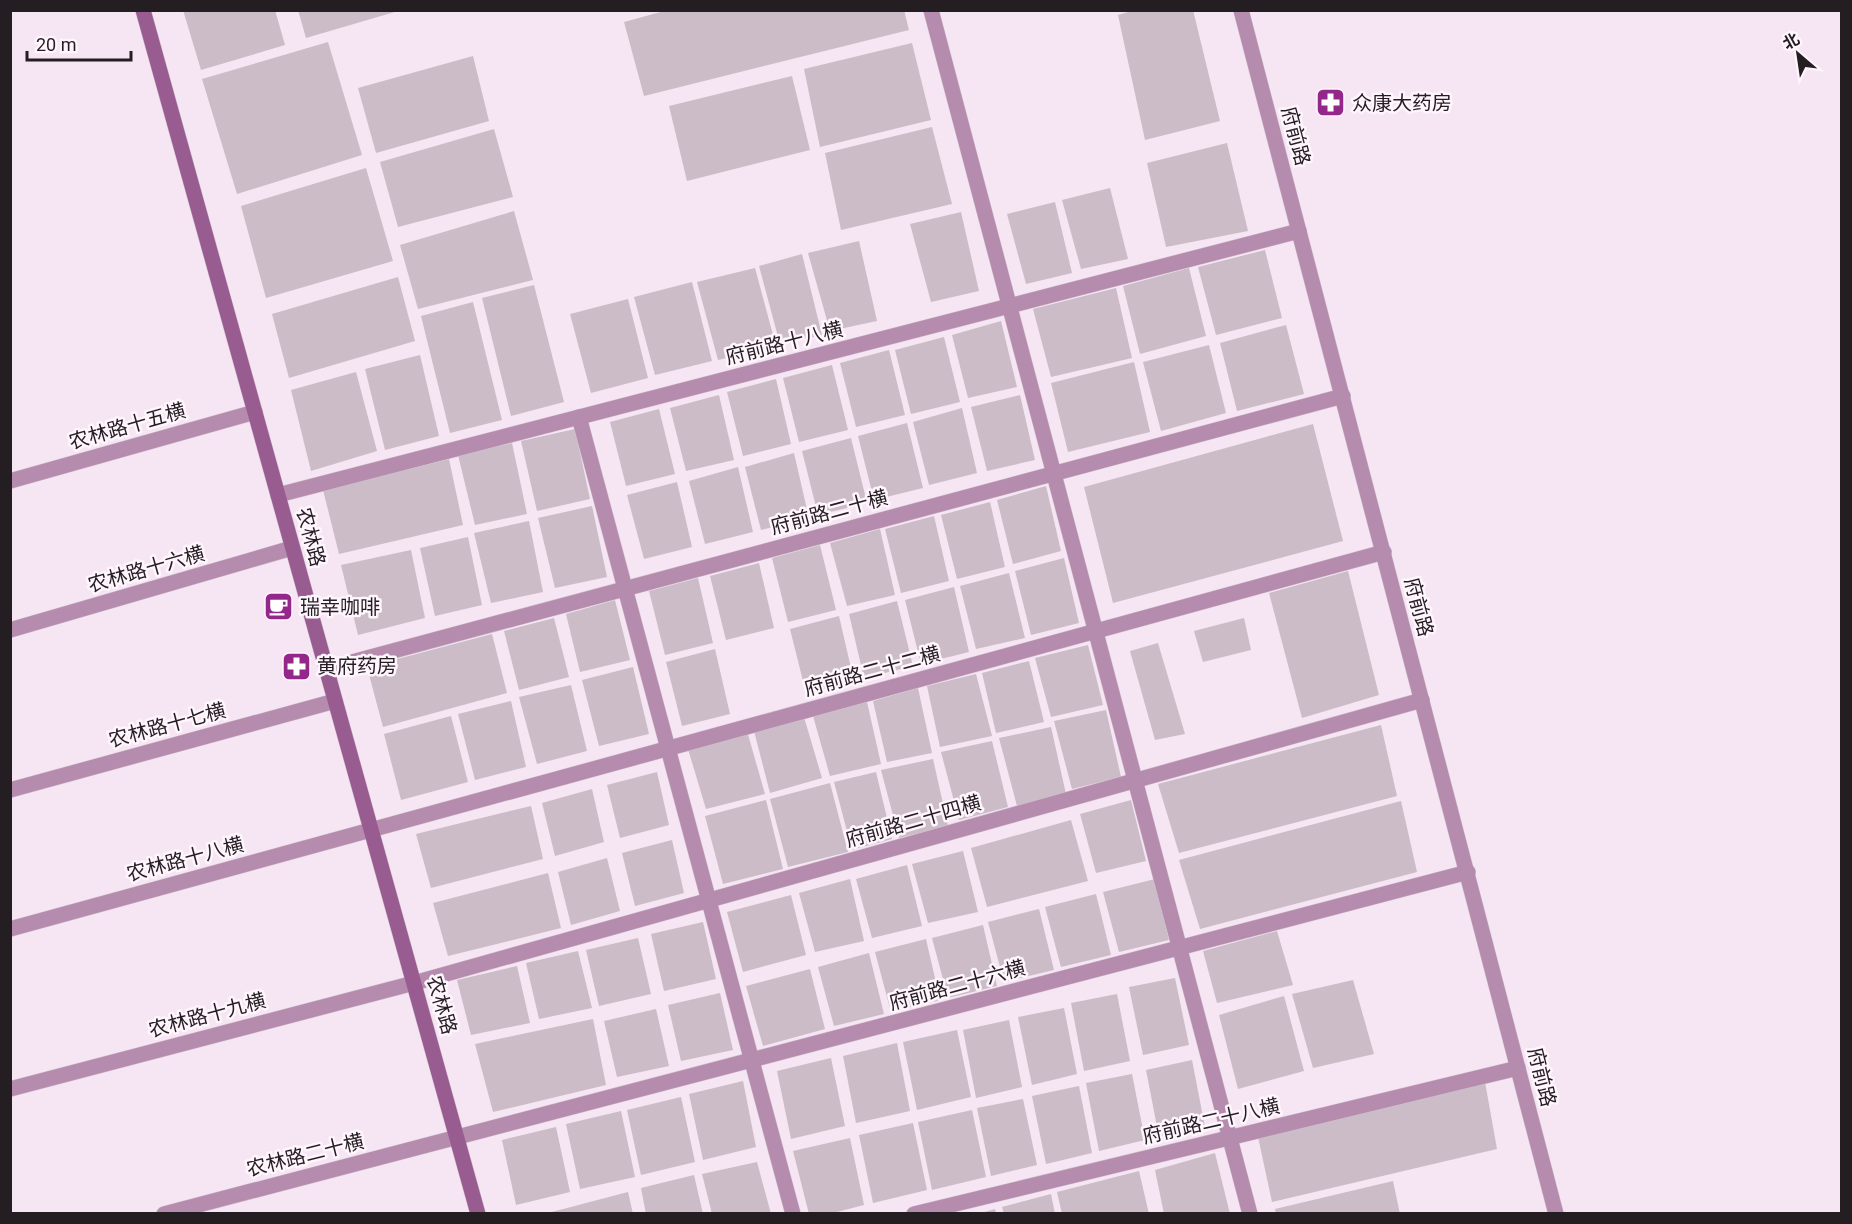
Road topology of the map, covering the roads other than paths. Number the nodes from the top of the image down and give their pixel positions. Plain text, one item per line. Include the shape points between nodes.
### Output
1 (143, 10) edge
2 (931, 10) edge
3 (1241, 10) edge
4 (1299, 231) junction
5 (1010, 306) junction
6 (1343, 396) junction
7 (255, 412) junction
8 (579, 417) junction
9 (1054, 473) junction
10 (10, 481) edge
11 (278, 495) junction
12 (292, 548) junction
13 (1384, 552) junction
14 (625, 588) junction
15 (10, 630) edge
16 (1096, 631) junction
17 (326, 669) junction
18 (1422, 700) junction
19 (335, 701) junction
20 (668, 748) junction
21 (1136, 780) junction
22 (10, 790) edge
23 (371, 830) junction
24 (1468, 873) junction
25 (709, 900) junction
26 (10, 929) edge
27 (1180, 948) junction
28 (414, 983) junction
29 (751, 1060) junction
30 (1518, 1068) junction
31 (10, 1089) edge
32 (458, 1138) junction
33 (1230, 1138) junction
34 (164, 1214) edge
35 (478, 1214) edge
36 (793, 1214) edge
37 (914, 1214) edge
38 (1250, 1214) edge
39 (1556, 1214) edge

1 - 7 street, 农林路
2 - 5 street
3 - 4 street, 府前路
4 - 5 street, 府前路十八横
4 - 6 street, 府前路
5 - 8 street, 府前路十八横
5 - 9 street
6 - 9 street, 府前路二十横
6 - 13 street, 府前路
7 - 10 street, 农林路十五横
7 - 11 street, 农林路
8 - 11 street, 府前路十八横
8 - 14 street
9 - 14 street, 府前路二十横
9 - 16 street
11 - 12 street, 农林路
12 - 15 street, 农林路十六横
12 - 17 street, 农林路
13 - 16 street, 府前路二十二横
13 - 18 street, 府前路
14 - 17 street, 府前路二十横
14 - 20 street
16 - 20 street, 府前路二十二横
16 - 21 street
17 - 19 street, 农林路
18 - 21 street, 府前路二十四横
18 - 24 street, 府前路
19 - 22 street, 农林路十七横
19 - 23 street, 农林路
20 - 23 street, 府前路二十二横
20 - 25 street
21 - 25 street, 府前路二十四横
21 - 27 street
23 - 26 street, 农林路十八横
23 - 28 street, 农林路
24 - 27 street, 府前路二十六横
24 - 30 street, 府前路
25 - 28 street, 府前路二十四横
25 - 29 street
27 - 29 street, 府前路二十六横
27 - 33 street
28 - 31 street, 农林路十九横
28 - 32 street, 农林路
29 - 32 street, 府前路二十六横
29 - 36 street
30 - 33 street, 府前路二十八横
30 - 39 street, 府前路
32 - 34 street, 农林路二十横
32 - 35 street, 农林路
33 - 37 street, 府前路二十八横
33 - 38 street

